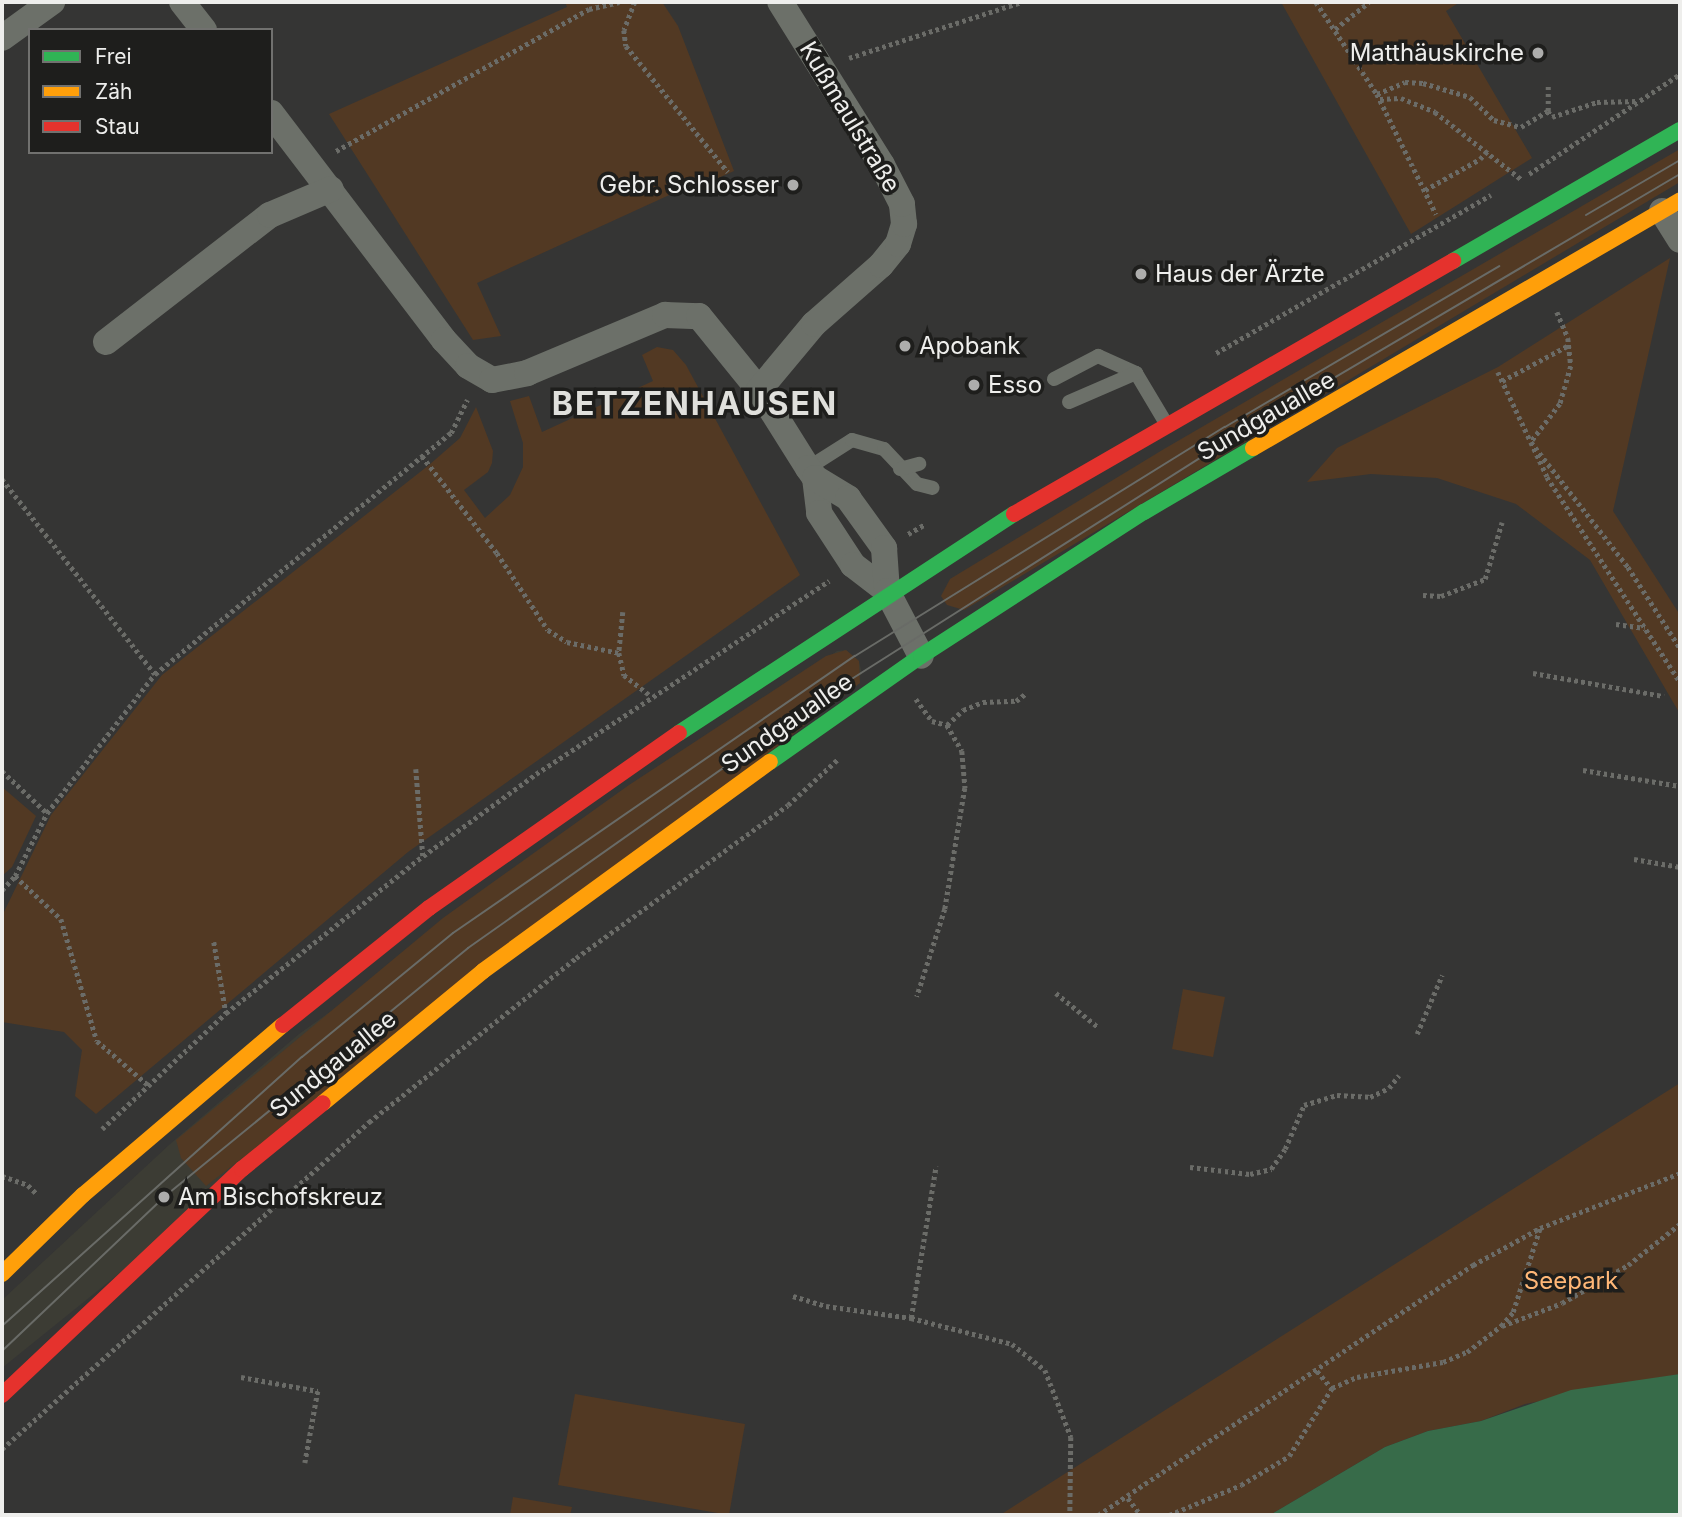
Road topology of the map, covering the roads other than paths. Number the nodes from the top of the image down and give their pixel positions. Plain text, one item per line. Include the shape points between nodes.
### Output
1 (52, 2) edge
2 (182, 2) edge
3 (780, 2) edge
4 (202, 28) edge
5 (2, 38) edge
6 (273, 115) edge
7 (1680, 130) edge
8 (331, 189) junction
9 (1671, 206) edge
10 (1680, 240) edge
11 (106, 342) dead end
12 (1136, 373) junction
13 (1054, 379) dead end
14 (760, 390) junction
15 (1069, 402) dead end
16 (1168, 426) junction
17 (919, 464) dead end
18 (900, 469) junction
19 (811, 473) junction
20 (933, 488) dead end
21 (887, 592) junction
22 (921, 656) junction
23 (2, 1274) edge
24 (2, 1395) edge

1 - 5 street
2 - 4 street
3 - 14 street, Kußmaulstraße via 882,165 902,204 904,224 898,244 881,265 814,324
6 - 8 street
7 - 16 street, Sundgauallee
8 - 11 street via 270,215
8 - 14 street via 444,340 492,380 512,379 666,314 681,313 699,316 713,329
9 - 10 street
9 - 22 street, Sundgauallee via 1144,512
12 - 13 lane via 1098,356
12 - 15 lane
12 - 16 lane
14 - 19 street
16 - 21 street, Sundgauallee
17 - 18 lane
18 - 19 lane via 884,449 852,440
18 - 20 lane via 917,484
19 - 21 street via 825,522 853,565
21 - 22 street
21 - 23 street, Sundgauallee via 555,816 429,908 83,1195
22 - 24 street, Sundgauallee via 627,863 361,1069 242,1169

